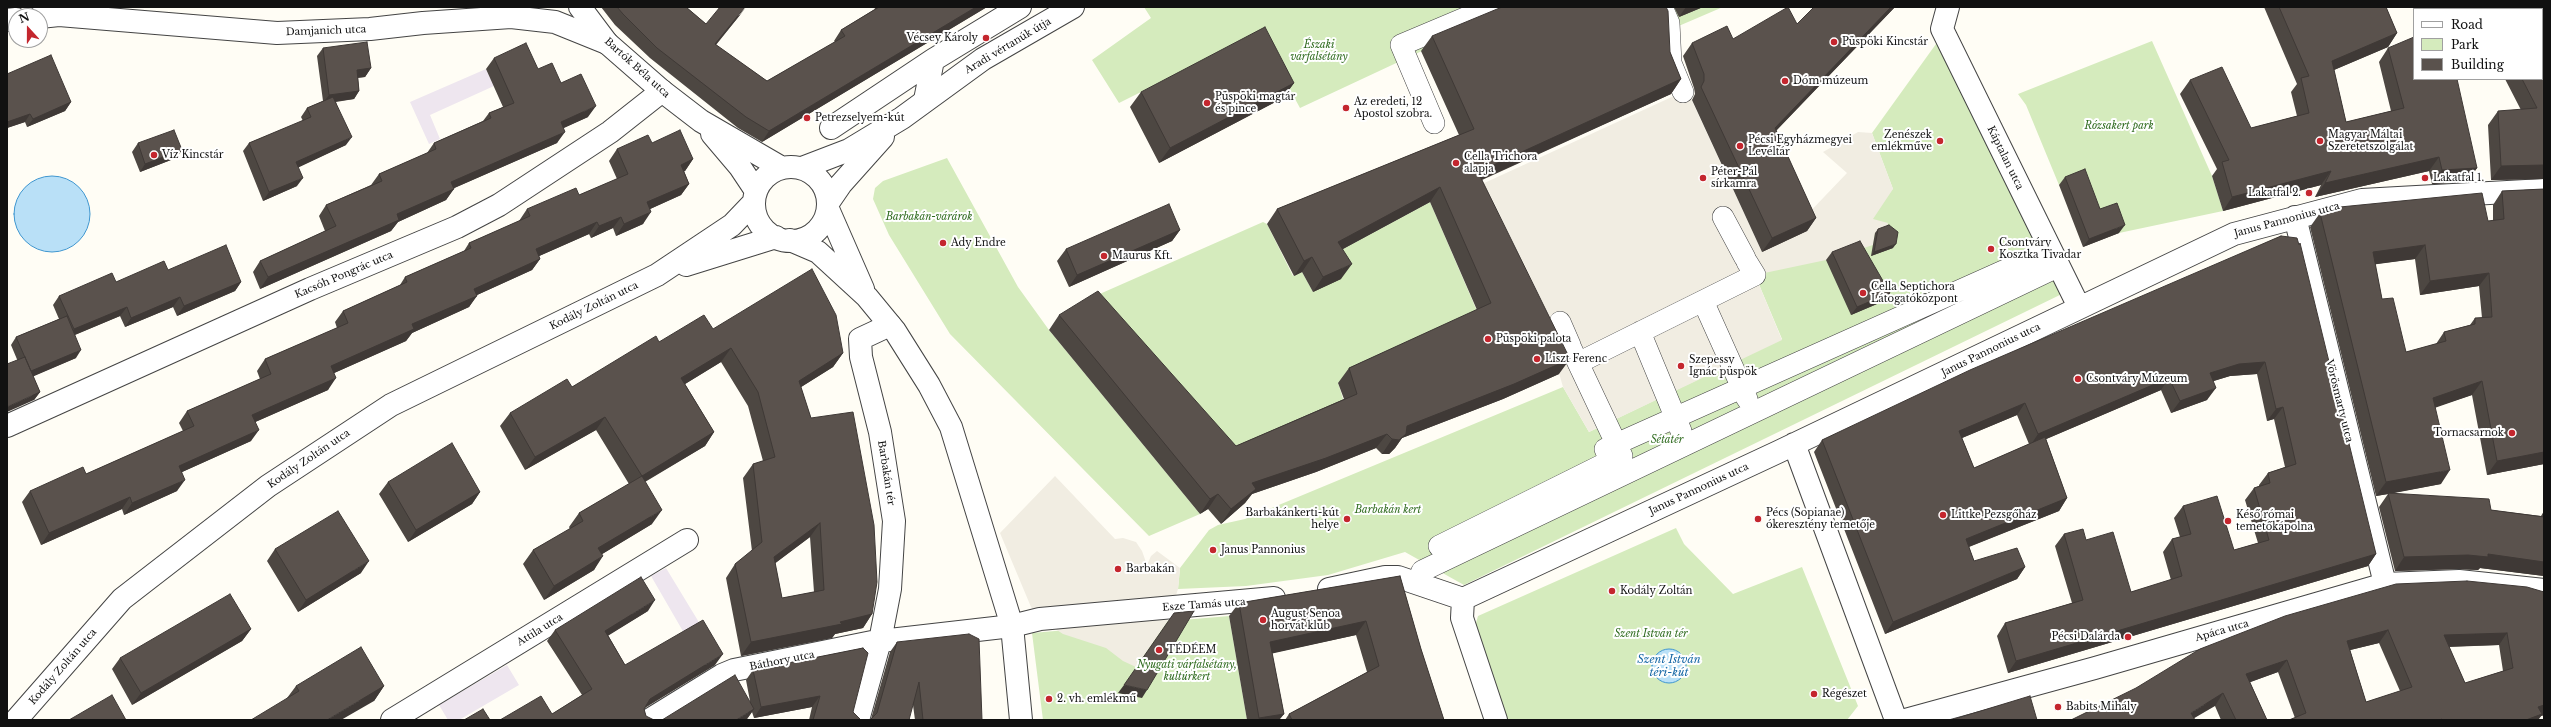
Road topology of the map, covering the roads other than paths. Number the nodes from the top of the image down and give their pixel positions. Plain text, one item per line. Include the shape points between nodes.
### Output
1 (580, 7) edge
2 (1020, 7) edge
3 (1073, 7) edge
4 (1491, 7) edge
5 (1662, 7) edge
6 (1948, 7) edge
7 (48, 16) edge
8 (607, 43) junction
9 (933, 60) junction
10 (662, 91) junction
11 (1683, 92) dead end
12 (925, 100) junction
13 (902, 118) junction
14 (701, 121) junction
15 (1434, 123) dead end
16 (832, 128) dead end
17 (792, 168) junction
18 (2544, 190) edge
19 (755, 197) junction
20 (828, 206) junction
21 (1723, 217) dead end
22 (2295, 217) junction
23 (783, 239) junction
24 (2052, 259) junction
25 (657, 275) junction
26 (867, 297) junction
27 (1703, 301) junction
28 (2078, 307) junction
29 (1560, 322) dead end
30 (890, 325) junction
31 (1640, 332) junction
32 (1573, 352) junction
33 (1741, 387) junction
34 (1753, 412) junction
35 (1675, 418) junction
36 (7, 426) edge
37 (1616, 443) junction
38 (1687, 443) junction
39 (1794, 444) junction
40 (1629, 471) junction
41 (687, 540) dead end
42 (1439, 546) dead end
43 (1415, 572) junction
44 (2385, 584) junction
45 (2544, 590) edge
46 (1463, 599) junction
47 (1012, 626) junction
48 (926, 635) joint
49 (880, 641) junction
50 (16, 720) edge
51 (392, 720) edge
52 (649, 720) edge
53 (858, 720) edge
54 (1020, 720) edge
55 (1496, 720) edge
56 (1896, 720) edge
57 (1905, 720) edge

1 - 8 street, Bartók Béla utca
2 - 9 street
3 - 12 street, Aradi vértanúk útja via 983,59
4 - 15 street via 1402,45
5 - 11 street via 1669,23 1671,63
6 - 24 street, Káptalan utca via 1942,29
7 - 8 street, Damjanich utca via 277,33 370,29 511,17 555,22
8 - 10 street, Bartók Béla utca
9 - 12 street
9 - 16 street
10 - 14 street, Bartók Béla utca
10 - 36 street, Kacsóh Pongrác utca via 610,132 499,205 457,227 310,289
12 - 13 street, Aradi vértanúk útja
13 - 17 street, Aradi vértanúk útja via 849,150
13 - 20 street, Aradi vértanúk útja via 841,184
14 - 17 street, Bartók Béla utca
14 - 19 street, Bartók Béla utca via 740,167
17 - 19 street via 771,173 762,181
17 - 20 street via 813,173 821,181
18 - 22 street, Janus Pannonius utca via 2362,200
19 - 23 street via 760,223
19 - 25 street, Kodály Zoltán utca via 732,225
20 - 23 street via 819,228 801,239
20 - 26 street
21 - 27 street via 1755,276
22 - 28 street, Janus Pannonius utca via 2219,239
22 - 44 street, Vörösmarty utca
23 - 25 street, Kodály Zoltán utca
23 - 26 street via 818,252
24 - 28 street, Káptalan utca
24 - 33 street
24 - 34 street
25 - 50 street, Kodály Zoltán utca via 391,405 268,486 122,599
26 - 30 street
27 - 31 street
27 - 33 street
28 - 39 street, Janus Pannonius utca
29 - 32 street
30 - 47 street via 929,385 951,427
30 - 49 street, Barbakán tér via 860,339 859,348 880,432 894,521 890,589
31 - 32 street
31 - 35 street
32 - 37 street
33 - 34 street
33 - 35 street
34 - 38 street
35 - 37 street
35 - 38 street
37 - 40 street
37 - 42 street via 1604,449 1610,461
38 - 40 street
39 - 46 street, Janus Pannonius utca
39 - 56 street
40 - 43 street
41 - 51 street, Attila utca
43 - 46 street, Esze Tamás utca
43 - 47 street, Esze Tamás utca via 1255,601 1040,619
44 - 45 street, Apáca utca via 2459,581
44 - 57 street, Apáca utca
46 - 55 street via 1462,618
47 - 48 street, Esze Tamás utca
47 - 54 street
48 - 49 street, Báthory utca
49 - 52 street, Báthory utca via 734,670
49 - 53 street

